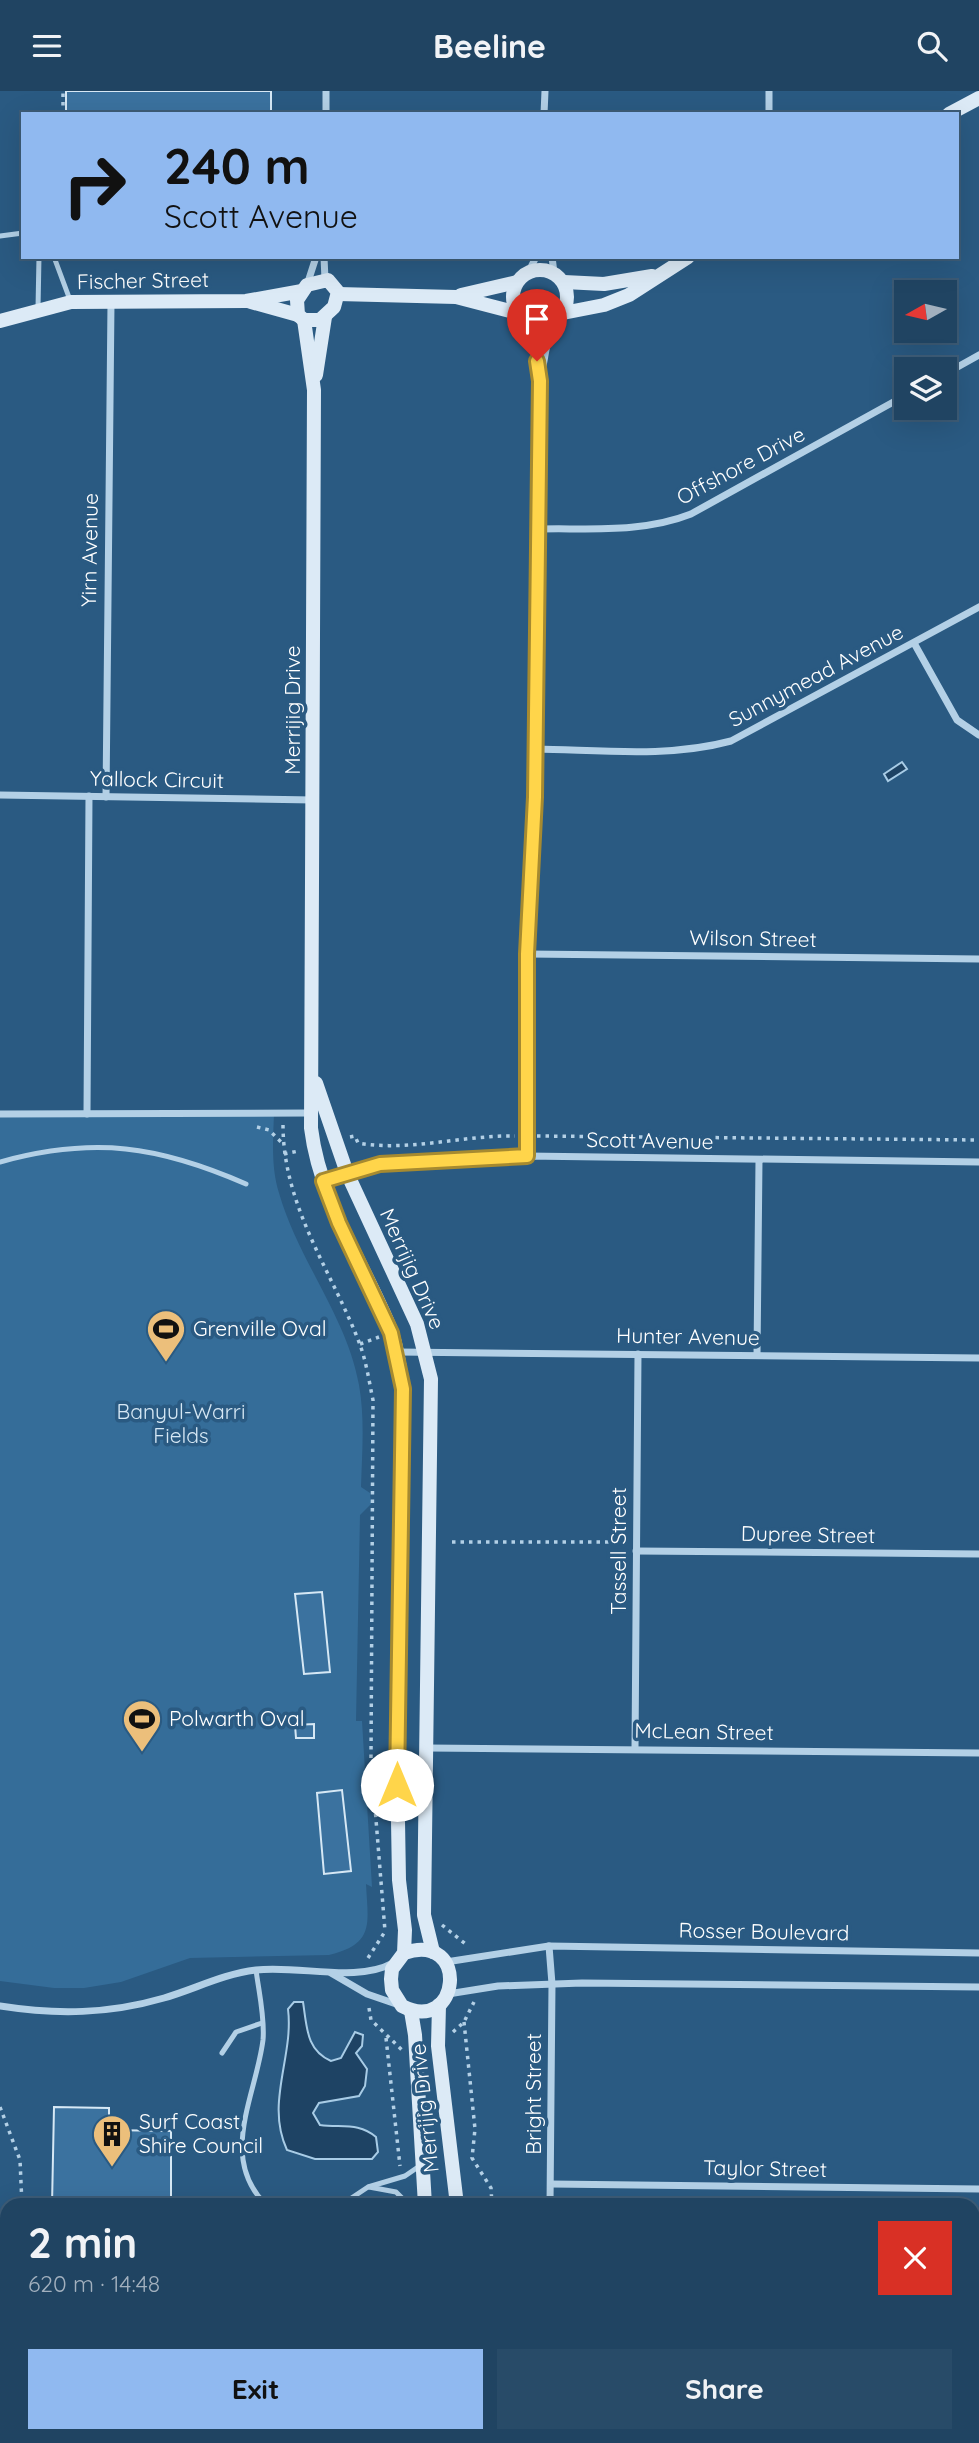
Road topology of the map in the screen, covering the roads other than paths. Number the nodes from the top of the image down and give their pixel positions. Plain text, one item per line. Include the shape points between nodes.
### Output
1 (326, 91) edge
2 (545, 91) edge
3 (769, 91) edge
4 (979, 98) edge
5 (326, 112) edge
6 (544, 112) edge
7 (769, 112) edge
8 (953, 112) edge
9 (21, 233) edge
10 (0, 236) edge
11 (39, 259) edge
12 (55, 259) edge
13 (315, 259) edge
14 (324, 259) edge
15 (535, 259) edge
16 (553, 259) edge
17 (684, 259) edge
18 (656, 274) junction
19 (559, 277) junction
20 (522, 279) junction
21 (324, 280) junction
22 (304, 288) junction
23 (338, 294) junction
24 (456, 297) junction
25 (246, 301) junction
26 (71, 302) junction
27 (111, 303) junction
28 (38, 311) junction
29 (301, 317) junction
30 (325, 317) junction
31 (522, 317) junction
32 (557, 318) junction
33 (0, 321) edge
34 (979, 355) edge
35 (957, 367) edge
36 (540, 381) junction
37 (314, 390) junction
38 (894, 402) edge
39 (538, 529) junction
40 (979, 607) edge
41 (914, 643) junction
42 (979, 735) edge
43 (536, 748) junction
44 (0, 795) edge
45 (89, 796) junction
46 (106, 797) junction
47 (313, 800) junction
48 (527, 954) junction
49 (979, 959) edge
50 (313, 1072) junction
51 (310, 1113) junction
52 (0, 1114) edge
53 (88, 1114) junction
54 (527, 1156) junction
55 (759, 1160) junction
56 (0, 1162) edge
57 (979, 1162) edge
58 (347, 1173) junction
59 (323, 1181) junction
60 (246, 1184) dead end
61 (397, 1352) junction
62 (426, 1353) junction
63 (638, 1354) junction
64 (757, 1355) junction
65 (979, 1358) edge
66 (636, 1547) junction
67 (979, 1555) edge
68 (428, 1748) junction
69 (635, 1749) junction
70 (979, 1753) edge
71 (549, 1946) junction
72 (433, 1952) junction
73 (979, 1953) edge
74 (401, 1957) junction
75 (446, 1962) junction
76 (256, 1971) junction
77 (327, 1972) junction
78 (552, 1984) junction
79 (979, 1987) edge
80 (444, 2000) junction
81 (0, 2006) edge
82 (407, 2008) junction
83 (262, 2023) junction
84 (222, 2053) dead end
85 (423, 2164) junction
86 (551, 2184) junction
87 (368, 2187) junction
88 (979, 2189) edge
89 (260, 2198) edge
90 (352, 2198) edge
91 (402, 2198) edge
92 (425, 2198) edge
93 (456, 2198) edge
94 (550, 2198) edge

1 - 5 street
2 - 6 street
3 - 7 street
4 - 8 street
9 - 10 lane
11 - 28 lane
12 - 26 lane
13 - 22 street
14 - 21 street
15 - 20 street
16 - 19 street
17 - 18 street
18 - 19 street via 604,284
18 - 32 street via 629,295
19 - 20 street via 542,271
19 - 32 street via 567,292
20 - 24 street
20 - 31 street via 514,299
21 - 22 street
21 - 23 street via 332,283
22 - 25 street, Fischer Street
22 - 29 street via 296,304
23 - 24 street
23 - 30 street
24 - 31 street
25 - 27 street, Fischer Street
25 - 29 street, Fischer Street
26 - 27 street, Fischer Street
26 - 28 street, Fischer Street
27 - 46 street, Yirn Avenue
28 - 33 street, Fischer Street
29 - 30 street via 312,322
29 - 37 street, Merrijig Drive
30 - 37 street, Merrijig Drive
31 - 32 street via 534,324
31 - 36 street via 534,340
32 - 36 street
34 - 35 street
36 - 39 street
37 - 47 street, Merrijig Drive
38 - 39 street, Offshore Drive via 670,522
39 - 43 street
40 - 41 street, Sunnymead Avenue
41 - 42 street via 957,720
41 - 43 street, Sunnymead Avenue via 731,741 701,750
43 - 48 street
44 - 45 street, Yallock Circuit
45 - 46 street, Yallock Circuit
45 - 53 street
46 - 47 street, Yallock Circuit
47 - 50 street, Merrijig Drive
48 - 49 street, Wilson Street
48 - 54 street
50 - 51 street, Merrijig Drive
50 - 58 street, Merrijig Drive
51 - 53 street
51 - 59 street, Merrijig Drive
52 - 53 street
54 - 55 street, Scott Avenue
54 - 58 street, Scott Avenue via 380,1164
55 - 57 street, Scott Avenue
55 - 64 street
56 - 60 lane via 48,1151 114,1148 180,1157
58 - 59 street, Scott Avenue
58 - 62 street, Merrijig Drive via 402,1288
59 - 61 street, Merrijig Drive
61 - 62 street, Hunter Avenue
61 - 74 street, Merrijig Drive via 405,1434 397,1761
62 - 63 street, Hunter Avenue
62 - 68 street, Merrijig Drive via 432,1400
63 - 64 street, Hunter Avenue
63 - 66 street, Tassell Street
64 - 65 street, Hunter Avenue
66 - 67 street, Dupree Street
66 - 69 street, Tassell Street
68 - 69 street, McLean Street
68 - 72 street, Merrijig Drive via 425,1915
69 - 70 street, McLean Street
71 - 73 street, Rosser Boulevard
71 - 75 street, Rosser Boulevard
71 - 78 street
72 - 74 street via 423,1949
72 - 75 street
74 - 77 street via 368,1973
74 - 82 street, Merrijig Drive via 391,1979 392,1990
75 - 80 street, Merrijig Drive via 451,1983
76 - 77 street via 306,1968
76 - 81 street via 111,2010 50,2012
76 - 83 lane
77 - 82 street via 367,1994
78 - 79 street
78 - 80 street via 474,1989
78 - 86 street, Bright Street
80 - 82 street via 428,2011
80 - 93 street, Merrijig Drive via 438,2046
82 - 85 street, Merrijig Drive
83 - 84 lane via 236,2032
83 - 89 lane via 260,2054 242,2131 247,2172
85 - 87 lane
85 - 92 street, Merrijig Drive
86 - 88 street, Taylor Street
86 - 94 street, Bright Street
87 - 90 lane
87 - 91 lane via 396,2192

